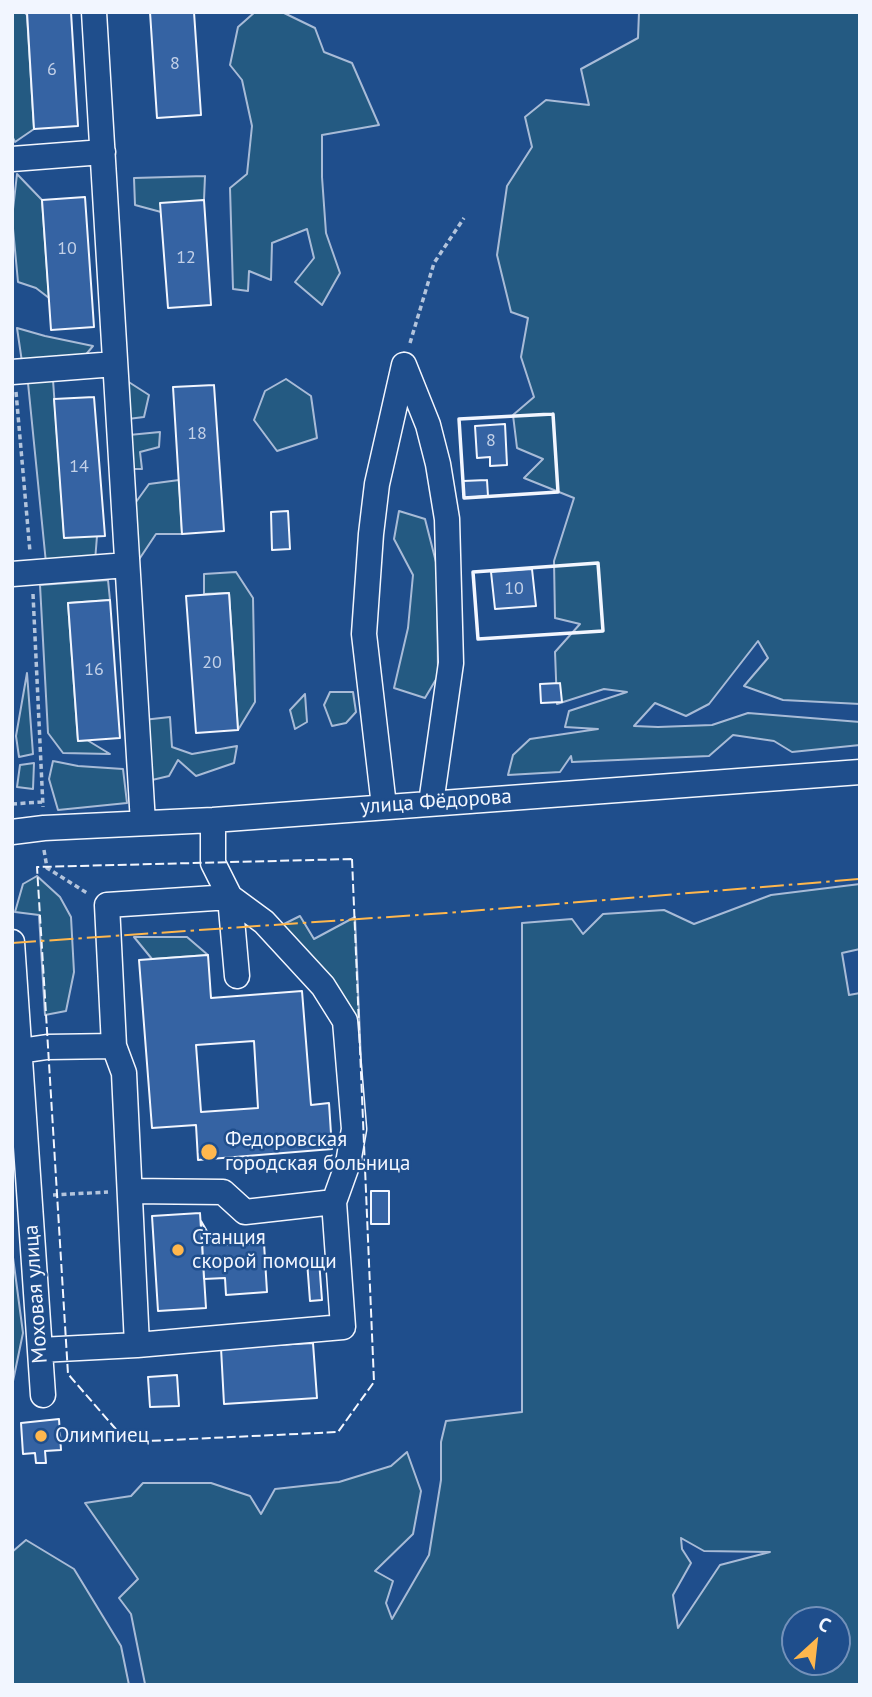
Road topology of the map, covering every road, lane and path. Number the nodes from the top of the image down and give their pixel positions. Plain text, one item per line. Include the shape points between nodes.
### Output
1 (94, 12) edge
2 (103, 152) junction
3 (12, 159) edge
4 (464, 219) dead end
5 (115, 364) junction
6 (404, 365) junction
7 (13, 372) edge
8 (127, 565) junction
9 (22, 573) edge
10 (860, 772) edge
11 (42, 802) junction
12 (431, 803) junction
13 (12, 804) edge
14 (384, 806) junction
15 (213, 820) junction
16 (143, 823) junction
17 (44, 828) junction
18 (12, 832) edge
19 (230, 897) junction
20 (107, 905) junction
21 (12, 942) edge
22 (237, 976) dead end
23 (114, 1046) junction
24 (20, 1051) junction
25 (130, 1191) junction
26 (30, 1197) junction
27 (334, 1202) junction
28 (137, 1345) junction
29 (40, 1350) junction
30 (43, 1395) dead end

1 - 2 street
2 - 3 street
2 - 5 street
4 - 6 path via 434,263
5 - 7 street
5 - 8 street
6 - 12 street via 428,425 447,519 451,663
6 - 14 street via 377,484 364,634
7 - 9 path
8 - 9 street
8 - 16 street
9 - 11 path
10 - 12 street, улица Фёдорова
11 - 13 path
11 - 17 path
12 - 14 street, улица Фёдорова
14 - 15 street, улица Фёдорова
15 - 16 street, улица Фёдорова
15 - 19 street via 213,863
16 - 17 street, улица Фёдорова
17 - 18 street, улица Фёдорова
17 - 20 path via 47,868
19 - 20 street
19 - 22 street
19 - 27 street via 264,922 315,976 345,1021 354,1129
20 - 23 street
21 - 24 street, Моховая улица
23 - 24 street
23 - 25 street via 124,1073
24 - 26 street, Моховая улица
25 - 26 path
25 - 27 street via 223,1192 245,1212
25 - 28 street
26 - 29 street, Моховая улица
27 - 28 street via 343,1327
28 - 29 street
29 - 30 street, Моховая улица

